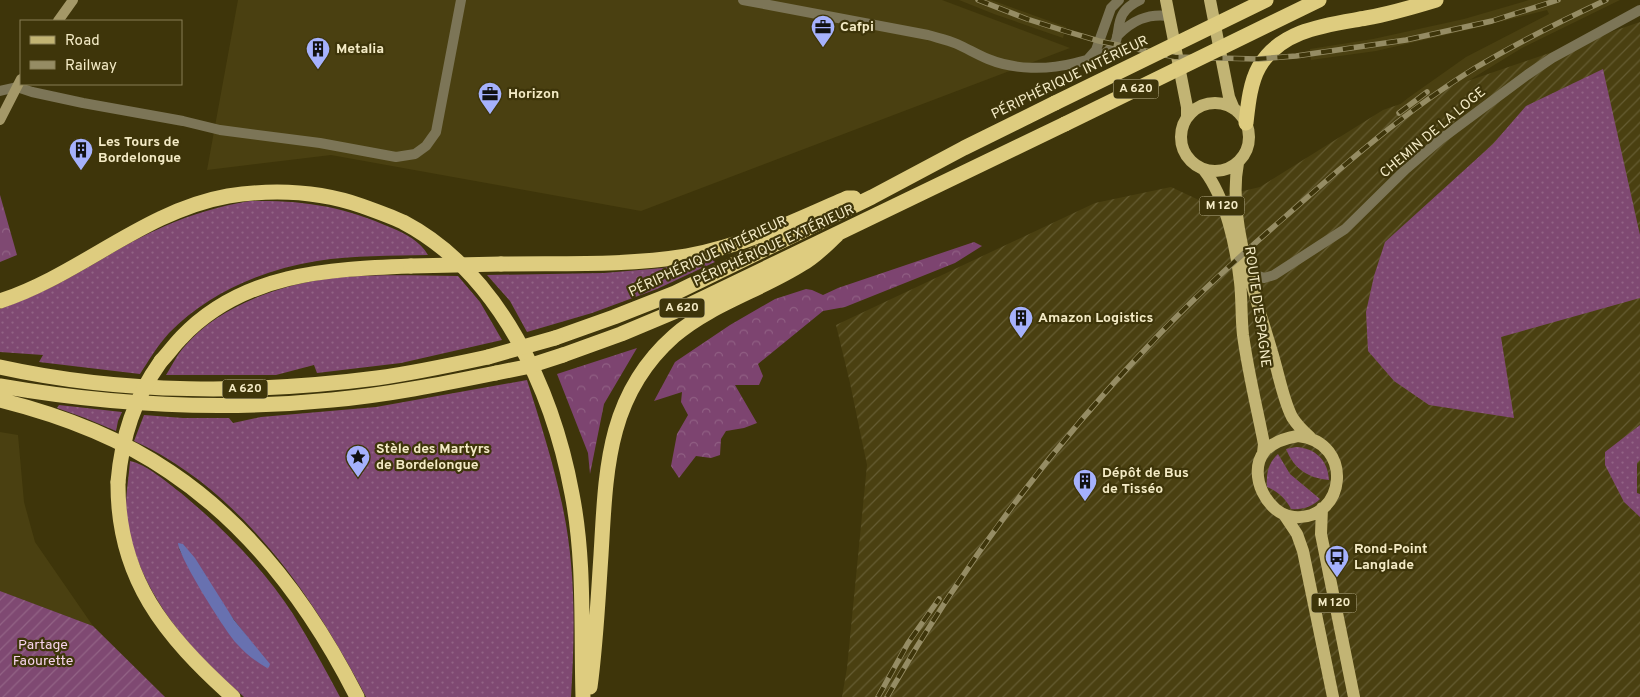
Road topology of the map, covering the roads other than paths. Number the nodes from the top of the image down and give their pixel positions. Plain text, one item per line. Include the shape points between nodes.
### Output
1 (73, 0) edge
2 (461, 0) edge
3 (743, 0) edge
4 (1119, 0) edge
5 (1140, 0) edge
6 (1166, 0) edge
7 (1210, 0) edge
8 (1266, 0) edge
9 (1318, 0) edge
10 (1436, 0) edge
11 (1640, 10) edge
12 (1169, 16) junction
13 (59, 20) edge
14 (1117, 36) junction
15 (1087, 60) junction
16 (19, 83) edge
17 (25, 85) edge
18 (0, 91) edge
19 (1234, 109) junction
20 (1187, 117) junction
21 (0, 120) edge
22 (1246, 123) junction
23 (1238, 162) junction
24 (1204, 170) junction
25 (872, 197) junction
26 (837, 235) junction
27 (1250, 273) junction
28 (0, 301) edge
29 (0, 367) edge
30 (0, 386) edge
31 (0, 400) edge
32 (1310, 438) junction
33 (1264, 453) junction
34 (1322, 508) junction
35 (1285, 516) junction
36 (233, 697) edge
37 (357, 697) edge
38 (583, 697) edge
39 (589, 697) edge
40 (1332, 697) edge
41 (1354, 697) edge

1 - 13 main road
2 - 17 street via 436,132 415,154 396,157 320,143 229,132 83,103
3 - 15 street via 936,37 1005,64 1028,68 1058,67
4 - 15 street via 1111,8 1096,50
5 - 14 street via 1124,10
6 - 12 main road
7 - 19 main road via 1229,98
8 - 25 highway, PÉRIPHÉRIQUE INTÉRIEUR / A 620, bridge via 964,148
9 - 26 highway, PÉRIPHÉRIQUE EXTÉRIEUR / A 620, bridge
10 - 22 highway via 1311,29 1279,45 1263,60 1254,76
11 - 27 street, CHEMIN DE LA LOGE via 1552,58 1487,104 1406,169 1345,229 1274,275 1264,278
12 - 14 street via 1146,16
12 - 20 main road
14 - 15 street via 1111,48
16 - 18 street
16 - 21 main road
19 - 20 main road via 1209,103 1193,110
19 - 22 main road
20 - 24 main road via 1181,131 1181,146 1190,161
22 - 23 main road via 1248,144
23 - 24 main road via 1222,171
23 - 27 main road, ROUTE D'ESPAGNE / M 120 via 1235,174 1240,236
24 - 33 main road, ROUTE D'ESPAGNE / M 120 via 1219,196 1233,246 1240,284 1243,336
25 - 29 highway, PÉRIPHÉRIQUE INTÉRIEUR / A 620, bridge via 676,293 555,338 432,369 378,378 247,388 110,383
25 - 36 highway, bridge via 847,198 774,231 732,244 649,261 325,271 263,286 231,300 199,321 161,361 131,417 121,450 119,513 131,566 157,615 178,643
26 - 30 highway, PÉRIPHÉRIQUE EXTÉRIEUR / A 620, bridge via 683,308 563,355 496,373 381,394 266,405 218,406 109,400
26 - 39 highway via 804,263 701,316 674,336 643,372 626,399 610,452 606,484
27 - 32 main road, ROUTE D'ESPAGNE / M 120 via 1292,417
28 - 38 highway via 53,278 162,218 198,204 257,192 321,195 338,199 388,216 431,240 475,280 524,349 561,447 578,536
31 - 37 highway via 41,410 107,436 169,471 212,503 282,578 310,616
32 - 33 main road via 1288,438 1270,446
32 - 34 main road via 1325,447 1337,475 1335,491
33 - 35 main road via 1258,470 1261,488 1270,505
34 - 35 main road via 1314,514
34 - 41 main road, M 120 via 1321,534
35 - 40 main road, M 120 via 1303,551

